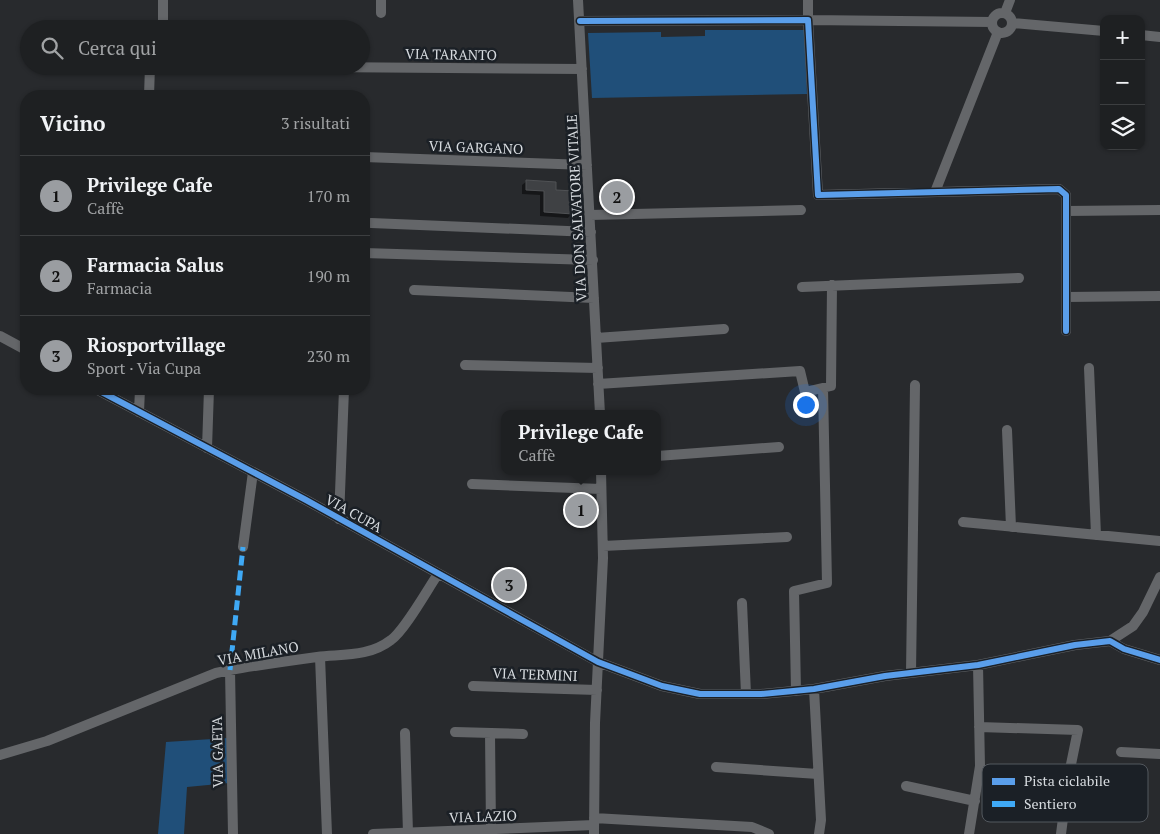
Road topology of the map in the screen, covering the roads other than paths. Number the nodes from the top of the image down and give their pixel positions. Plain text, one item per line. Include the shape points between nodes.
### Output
1 (163, 0) edge
2 (381, 0) edge
3 (578, 0) edge
4 (808, 0) edge
5 (1010, 0) edge
6 (381, 13) dead end
7 (1005, 13) junction
8 (163, 20) edge
9 (808, 20) junction
10 (580, 21) junction
11 (992, 22) junction
12 (1012, 22) junction
13 (1100, 31) edge
14 (998, 32) junction
15 (1145, 35) edge
16 (1160, 37) edge
17 (370, 67) edge
18 (582, 69) junction
19 (150, 75) edge
20 (149, 90) edge
21 (370, 157) edge
22 (587, 165) junction
23 (935, 192) junction
24 (801, 210) dead end
25 (1160, 210) edge
26 (1066, 211) junction
27 (590, 214) junction
28 (371, 224) dead end
29 (591, 232) junction
30 (370, 253) edge
31 (593, 260) junction
32 (1019, 278) dead end
33 (832, 286) junction
34 (802, 287) dead end
35 (414, 290) dead end
36 (1160, 296) edge
37 (1066, 297) junction
38 (594, 298) junction
39 (724, 329) dead end
40 (1066, 332) dead end
41 (0, 336) edge
42 (596, 338) junction
43 (20, 347) edge
44 (465, 365) dead end
45 (598, 368) junction
46 (1089, 368) dead end
47 (598, 384) junction
48 (915, 385) dead end
49 (823, 388) junction
50 (107, 395) edge
51 (140, 395) edge
52 (209, 395) edge
53 (344, 395) edge
54 (600, 410) edge
55 (139, 412) junction
56 (1008, 430) dead end
57 (779, 447) dead end
58 (207, 448) junction
59 (661, 456) edge
60 (253, 472) junction
61 (601, 475) edge
62 (472, 484) dead end
63 (601, 489) junction
64 (339, 519) junction
65 (963, 522) dead end
66 (1011, 526) junction
67 (1096, 535) junction
68 (787, 536) dead end
69 (1160, 541) edge
70 (603, 546) junction
71 (243, 547) dead end
72 (438, 574) junction
73 (1160, 577) edge
74 (742, 603) dead end
75 (1110, 641) junction
76 (320, 657) junction
77 (1160, 660) edge
78 (598, 662) junction
79 (978, 665) junction
80 (230, 670) junction
81 (911, 673) junction
82 (473, 686) dead end
83 (814, 689) junction
84 (597, 690) junction
85 (796, 691) junction
86 (746, 694) junction
87 (979, 728) junction
88 (455, 732) dead end
89 (405, 733) dead end
90 (490, 733) junction
91 (523, 734) dead end
92 (1121, 752) dead end
93 (1160, 754) edge
94 (0, 755) edge
95 (1071, 764) edge
96 (716, 767) dead end
97 (818, 774) junction
98 (906, 786) dead end
99 (975, 801) junction
100 (594, 826) edge
101 (491, 829) junction
102 (528, 831) edge
103 (408, 833) junction
104 (233, 834) edge
105 (327, 834) edge
106 (373, 834) edge
107 (396, 834) edge
108 (768, 834) edge
109 (819, 834) edge
110 (969, 834) edge

1 - 8 street
2 - 6 street
3 - 10 street, VIA DON SALVATORE VITALE
4 - 9 street
5 - 7 street
7 - 11 street via 998,14
7 - 12 street
9 - 10 street
9 - 11 street
9 - 23 street via 818,195
10 - 18 street, VIA DON SALVATORE VITALE
11 - 14 street
12 - 13 street
12 - 14 street via 1008,31
14 - 23 street
15 - 16 street
17 - 18 street, VIA TARANTO
18 - 22 street, VIA DON SALVATORE VITALE
19 - 20 street
21 - 22 street, VIA GARGANO
22 - 27 street, VIA DON SALVATORE VITALE
23 - 26 street via 1059,189 1066,195
24 - 27 street
25 - 26 street
26 - 37 street
27 - 29 street, VIA DON SALVATORE VITALE
28 - 29 street
29 - 31 street, VIA DON SALVATORE VITALE
30 - 31 street
31 - 38 street, VIA DON SALVATORE VITALE
32 - 33 street
33 - 34 street
33 - 49 street via 831,386
35 - 38 street
36 - 37 street
37 - 40 street
38 - 42 street, VIA DON SALVATORE VITALE
39 - 42 street
41 - 43 street
42 - 45 street, VIA DON SALVATORE VITALE
44 - 45 street
45 - 47 street, VIA DON SALVATORE VITALE
46 - 67 street
47 - 49 street via 800,371 805,392
47 - 54 street, VIA DON SALVATORE VITALE
48 - 81 street
49 - 85 street via 827,583 794,591
50 - 55 street, VIA CUPA
51 - 55 street
52 - 58 street
53 - 64 street
55 - 58 street, VIA CUPA
56 - 66 street
57 - 59 street
58 - 60 street, VIA CUPA
60 - 64 street, VIA CUPA
60 - 71 street
61 - 63 street
62 - 63 street
63 - 70 street
64 - 72 street, VIA CUPA
65 - 66 street
66 - 67 street
67 - 69 street
68 - 70 street
70 - 78 street
72 - 76 street, VIA MILANO via 392,640 360,654
72 - 78 street, VIA CUPA
73 - 75 street via 1133,626
74 - 86 street
75 - 77 street via 1124,649
75 - 79 street, VIA CUPA
76 - 80 street, VIA MILANO
76 - 105 street
78 - 84 street
78 - 86 street, VIA CUPA via 662,686 700,694
79 - 81 street, VIA CUPA
79 - 87 street
80 - 94 street, VIA MILANO via 46,741
80 - 104 street, VIA GAETA
81 - 83 street, VIA CUPA
82 - 84 street, VIA TERMINI
83 - 85 street, VIA CUPA
83 - 97 street
84 - 100 street
85 - 86 street, VIA CUPA
87 - 95 street via 1078,730
87 - 99 street via 980,766
88 - 90 street
89 - 103 street
90 - 91 street
90 - 101 street
92 - 93 street
96 - 97 street
97 - 109 street
98 - 99 street
99 - 110 street
100 - 102 street, VIA LAZIO
100 - 108 street, VIA LAZIO via 752,828
101 - 102 street, VIA LAZIO
101 - 103 street, VIA LAZIO
103 - 107 street, VIA LAZIO
106 - 107 street, VIA LAZIO

